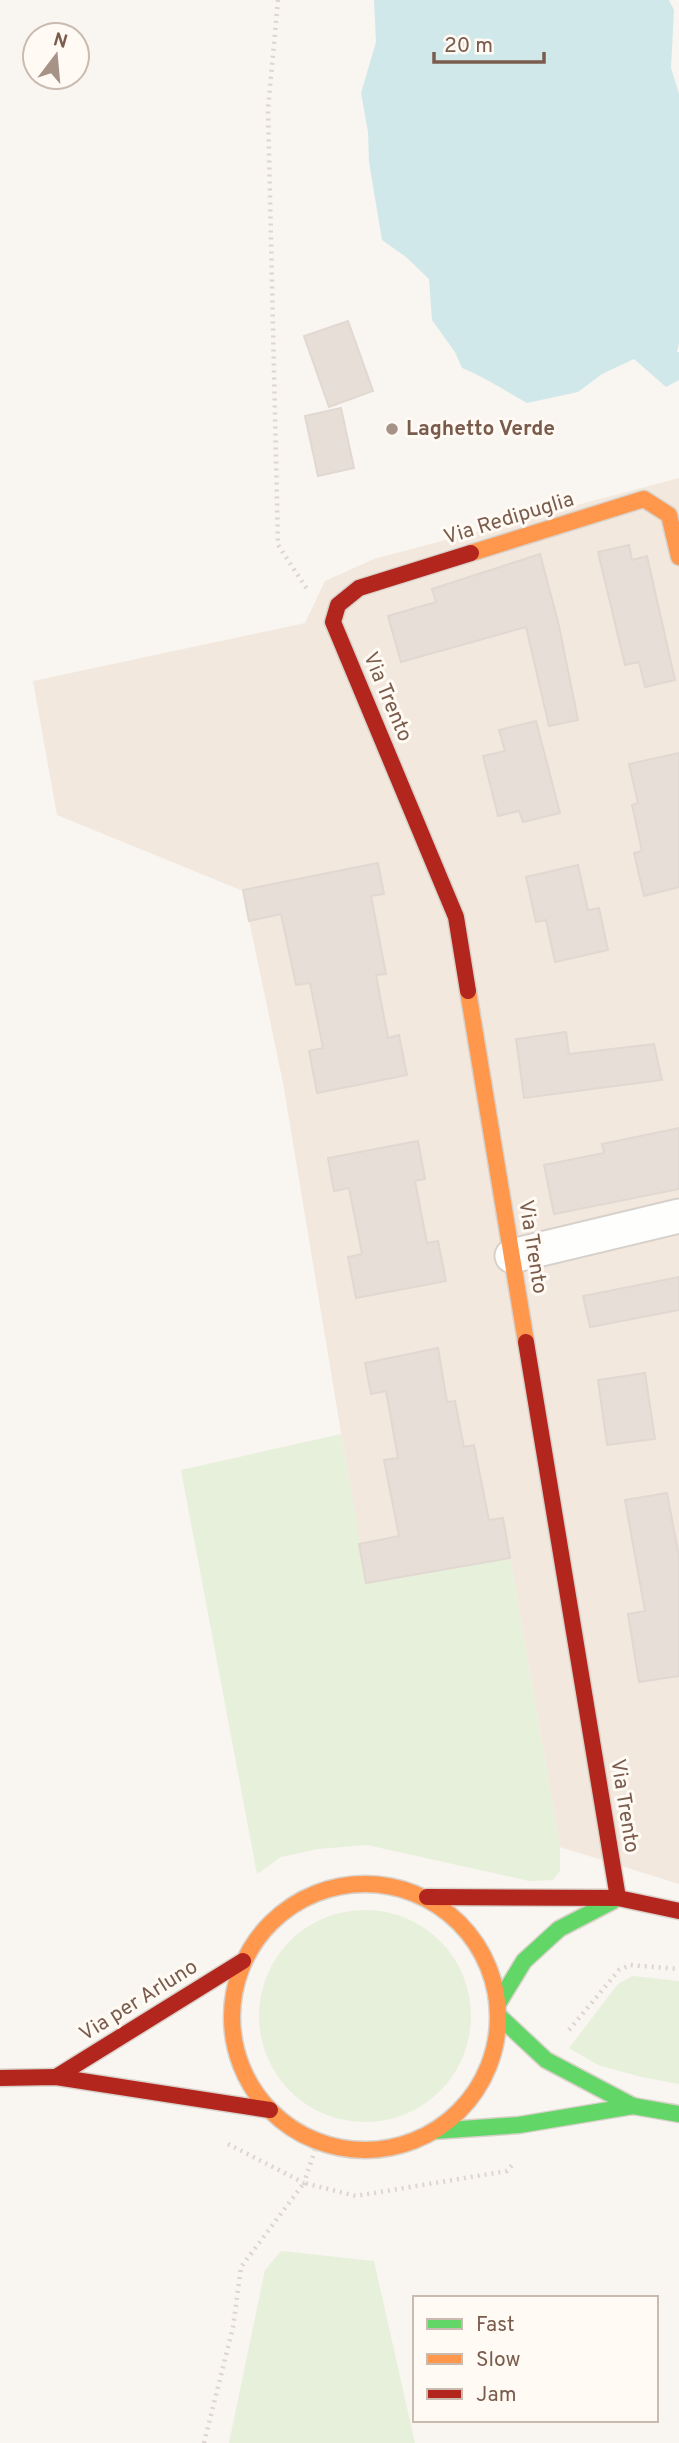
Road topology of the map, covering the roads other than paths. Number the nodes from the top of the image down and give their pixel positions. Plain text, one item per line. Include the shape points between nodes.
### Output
1 (679, 557) edge
2 (333, 622) joint
3 (679, 1216) edge
4 (512, 1256) junction
5 (427, 1897) junction
6 (618, 1898) junction
7 (679, 1910) edge
8 (243, 1961) junction
9 (500, 2009) junction
10 (56, 2077) junction
11 (0, 2078) edge
12 (633, 2106) junction
13 (270, 2110) junction
14 (679, 2114) edge
15 (434, 2131) junction

1 - 2 street, Via Redipuglia via 669,515 644,499 359,588 338,605
2 - 4 street, Via Trento via 456,917
3 - 4 street
4 - 6 street, Via Trento
5 - 6 street
5 - 8 street, Via per Arluno via 377,1883 336,1886 290,1905 255,1939
5 - 9 street, Via per Arluno via 478,1943
6 - 7 street
6 - 9 street via 559,1929 524,1961
8 - 10 street, Via per Arluno
8 - 13 street, Via per Arluno via 233,1998 232,2031 245,2074
9 - 12 street via 546,2060
9 - 15 street, Via per Arluno via 492,2062 471,2100
10 - 11 street, Via per Arluno
10 - 13 street, Via per Arluno
12 - 14 street
12 - 15 street via 519,2125
13 - 15 street, Via per Arluno via 318,2141 352,2150 391,2148

